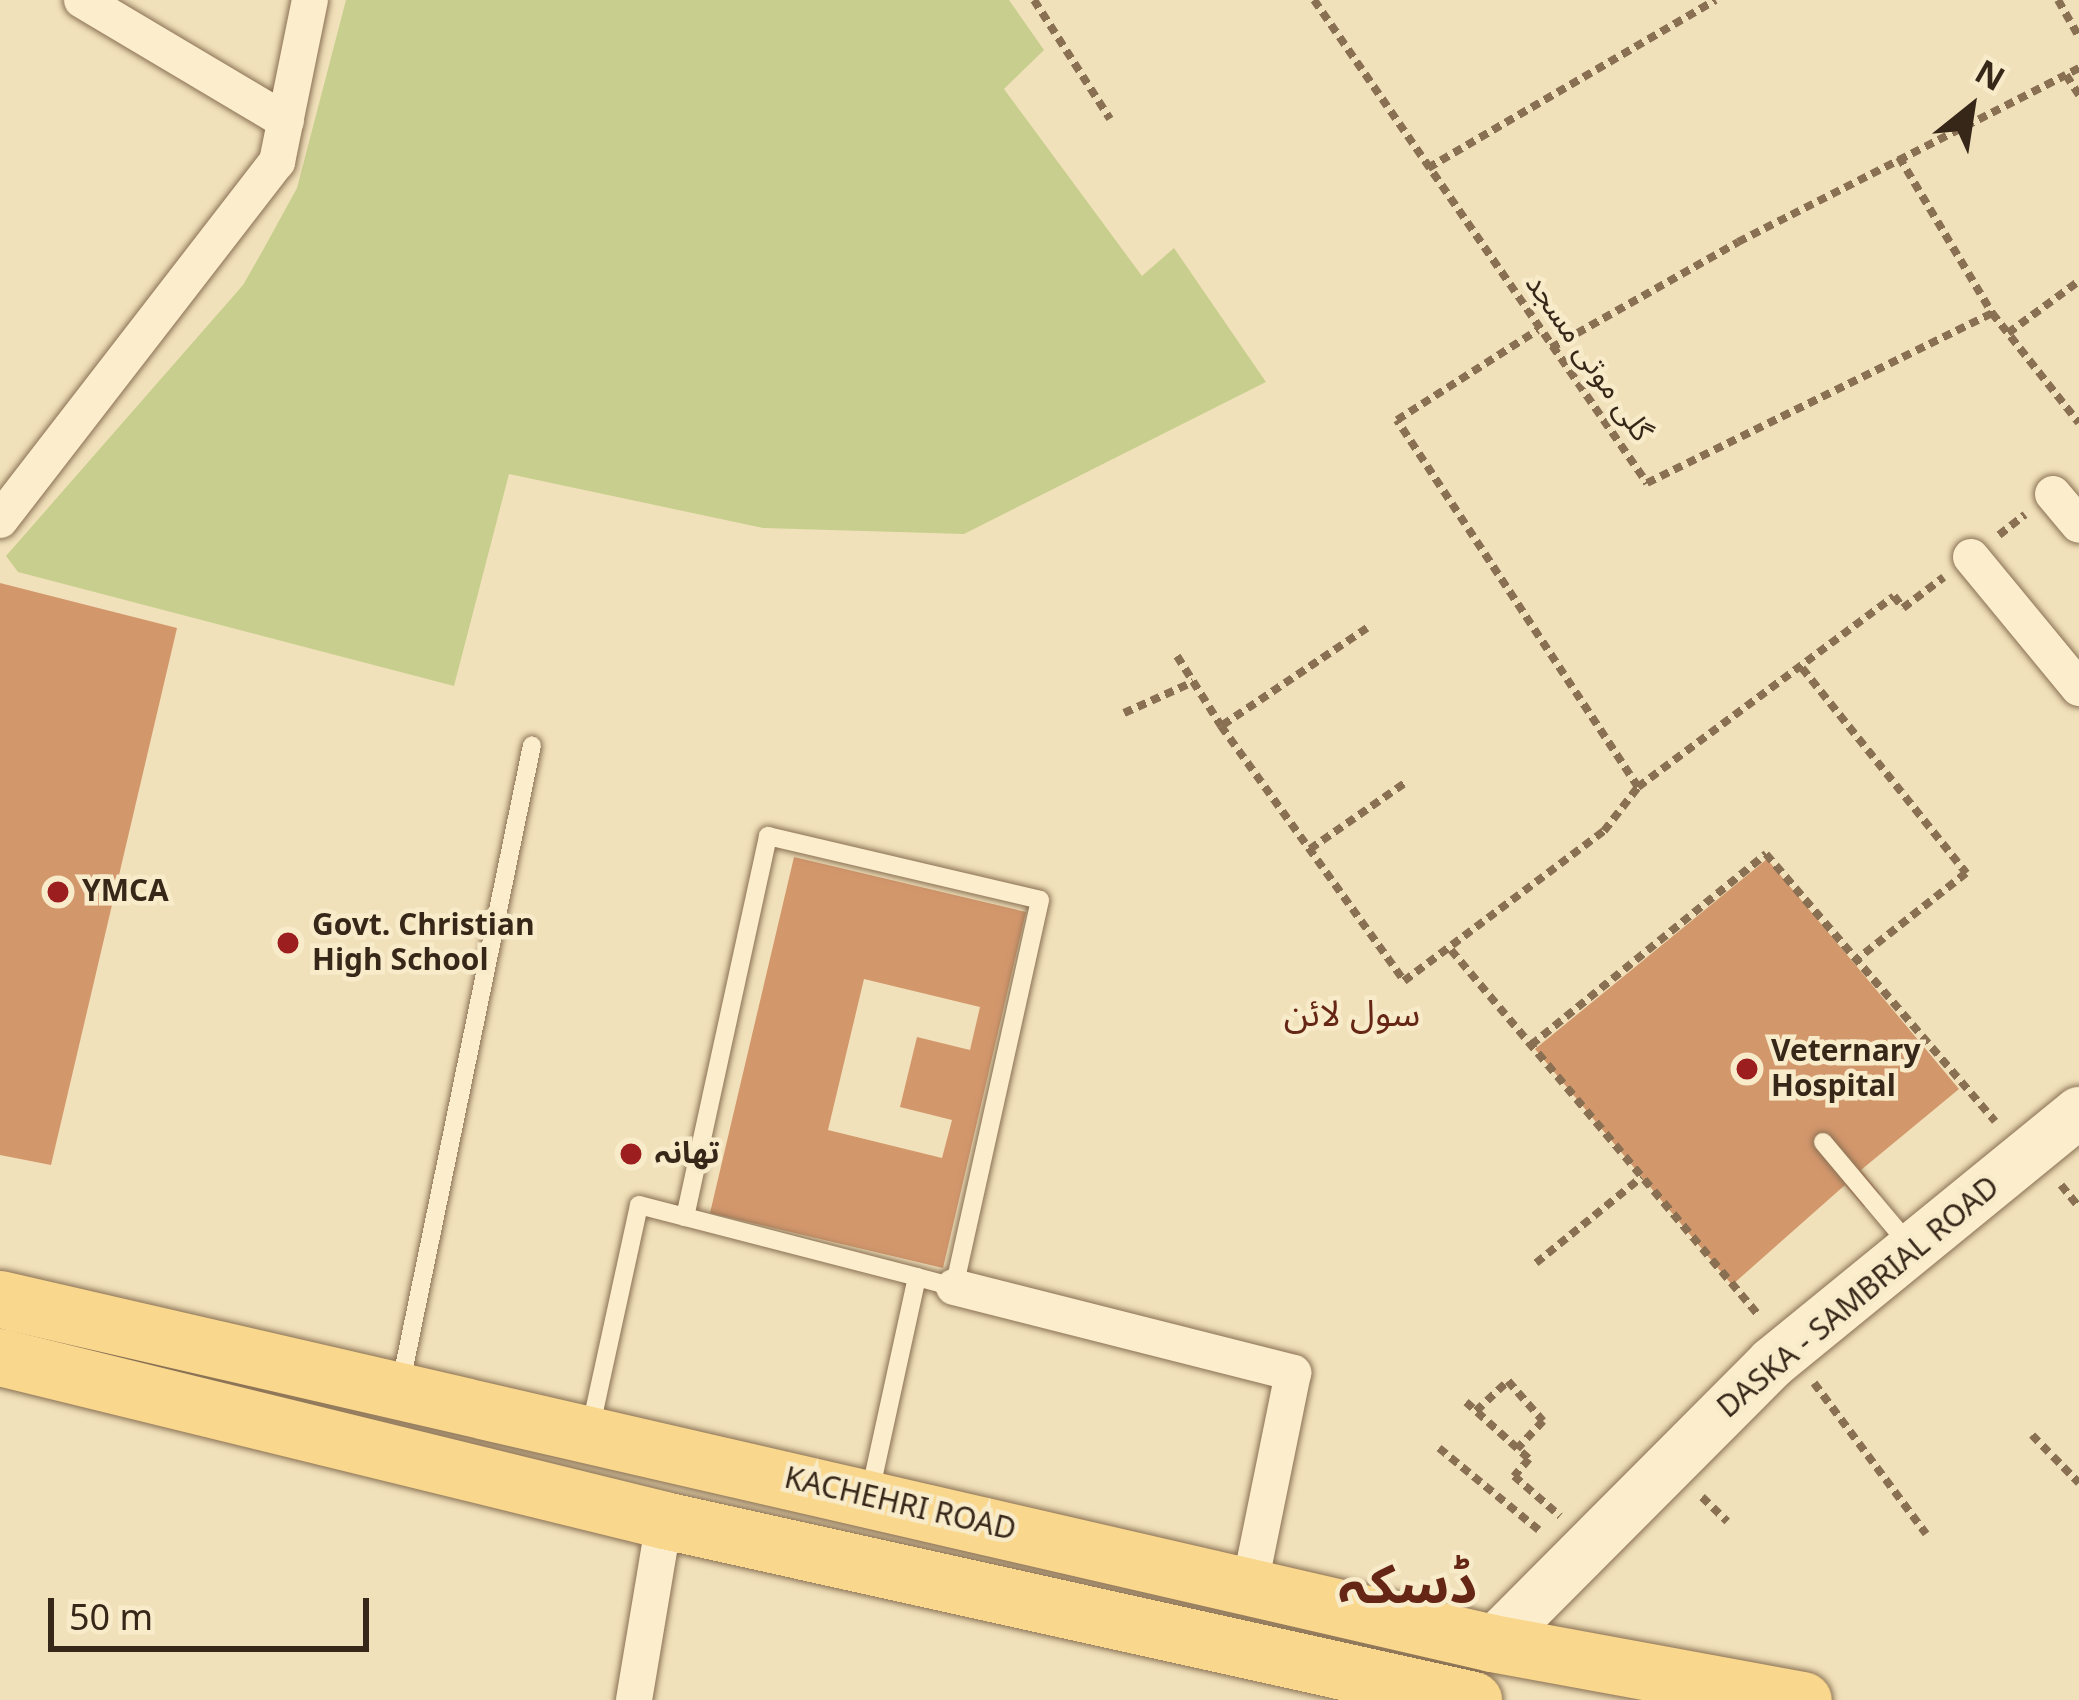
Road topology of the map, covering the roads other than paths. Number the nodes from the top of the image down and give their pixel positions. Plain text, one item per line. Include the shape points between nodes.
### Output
1 (82, 0) edge
2 (310, 0) edge
3 (286, 121) junction
4 (2054, 494) road end
5 (0, 520) edge
6 (2079, 525) edge
7 (1971, 556) road end
8 (2079, 688) edge
9 (532, 745) dead end
10 (2079, 1112) edge
11 (1822, 1142) dead end
12 (685, 1217) junction
13 (1914, 1250) junction
14 (917, 1277) junction
15 (954, 1287) junction
16 (0, 1299) edge
17 (0, 1357) edge
18 (399, 1392) junction
19 (589, 1434) junction
20 (869, 1498) junction
21 (664, 1520) junction
22 (853, 1562) junction
23 (1250, 1584) junction
24 (1492, 1643) junction
25 (1412, 1696) edge
26 (634, 1700) edge
27 (1473, 1700) edge
28 (1803, 1700) edge

1 - 3 street
2 - 3 street
3 - 5 street via 277,161 259,190
4 - 6 street
7 - 8 street
9 - 18 lane
10 - 13 street, DASKA - SAMBRIAL ROAD
11 - 13 lane
12 - 14 lane
12 - 15 lane via 768,836 1040,900
12 - 19 lane via 639,1205
13 - 24 street, DASKA - SAMBRIAL ROAD via 1788,1349
14 - 15 lane
14 - 20 lane
15 - 23 street via 1293,1373
16 - 18 main road, KACHEHRI ROAD
17 - 21 main road
18 - 19 main road, KACHEHRI ROAD
19 - 20 main road, KACHEHRI ROAD
20 - 22 main road
20 - 23 main road, KACHEHRI ROAD
21 - 22 main road
21 - 26 street
22 - 25 main road
23 - 24 main road, KACHEHRI ROAD
24 - 28 main road, KACHEHRI ROAD
25 - 27 main road

